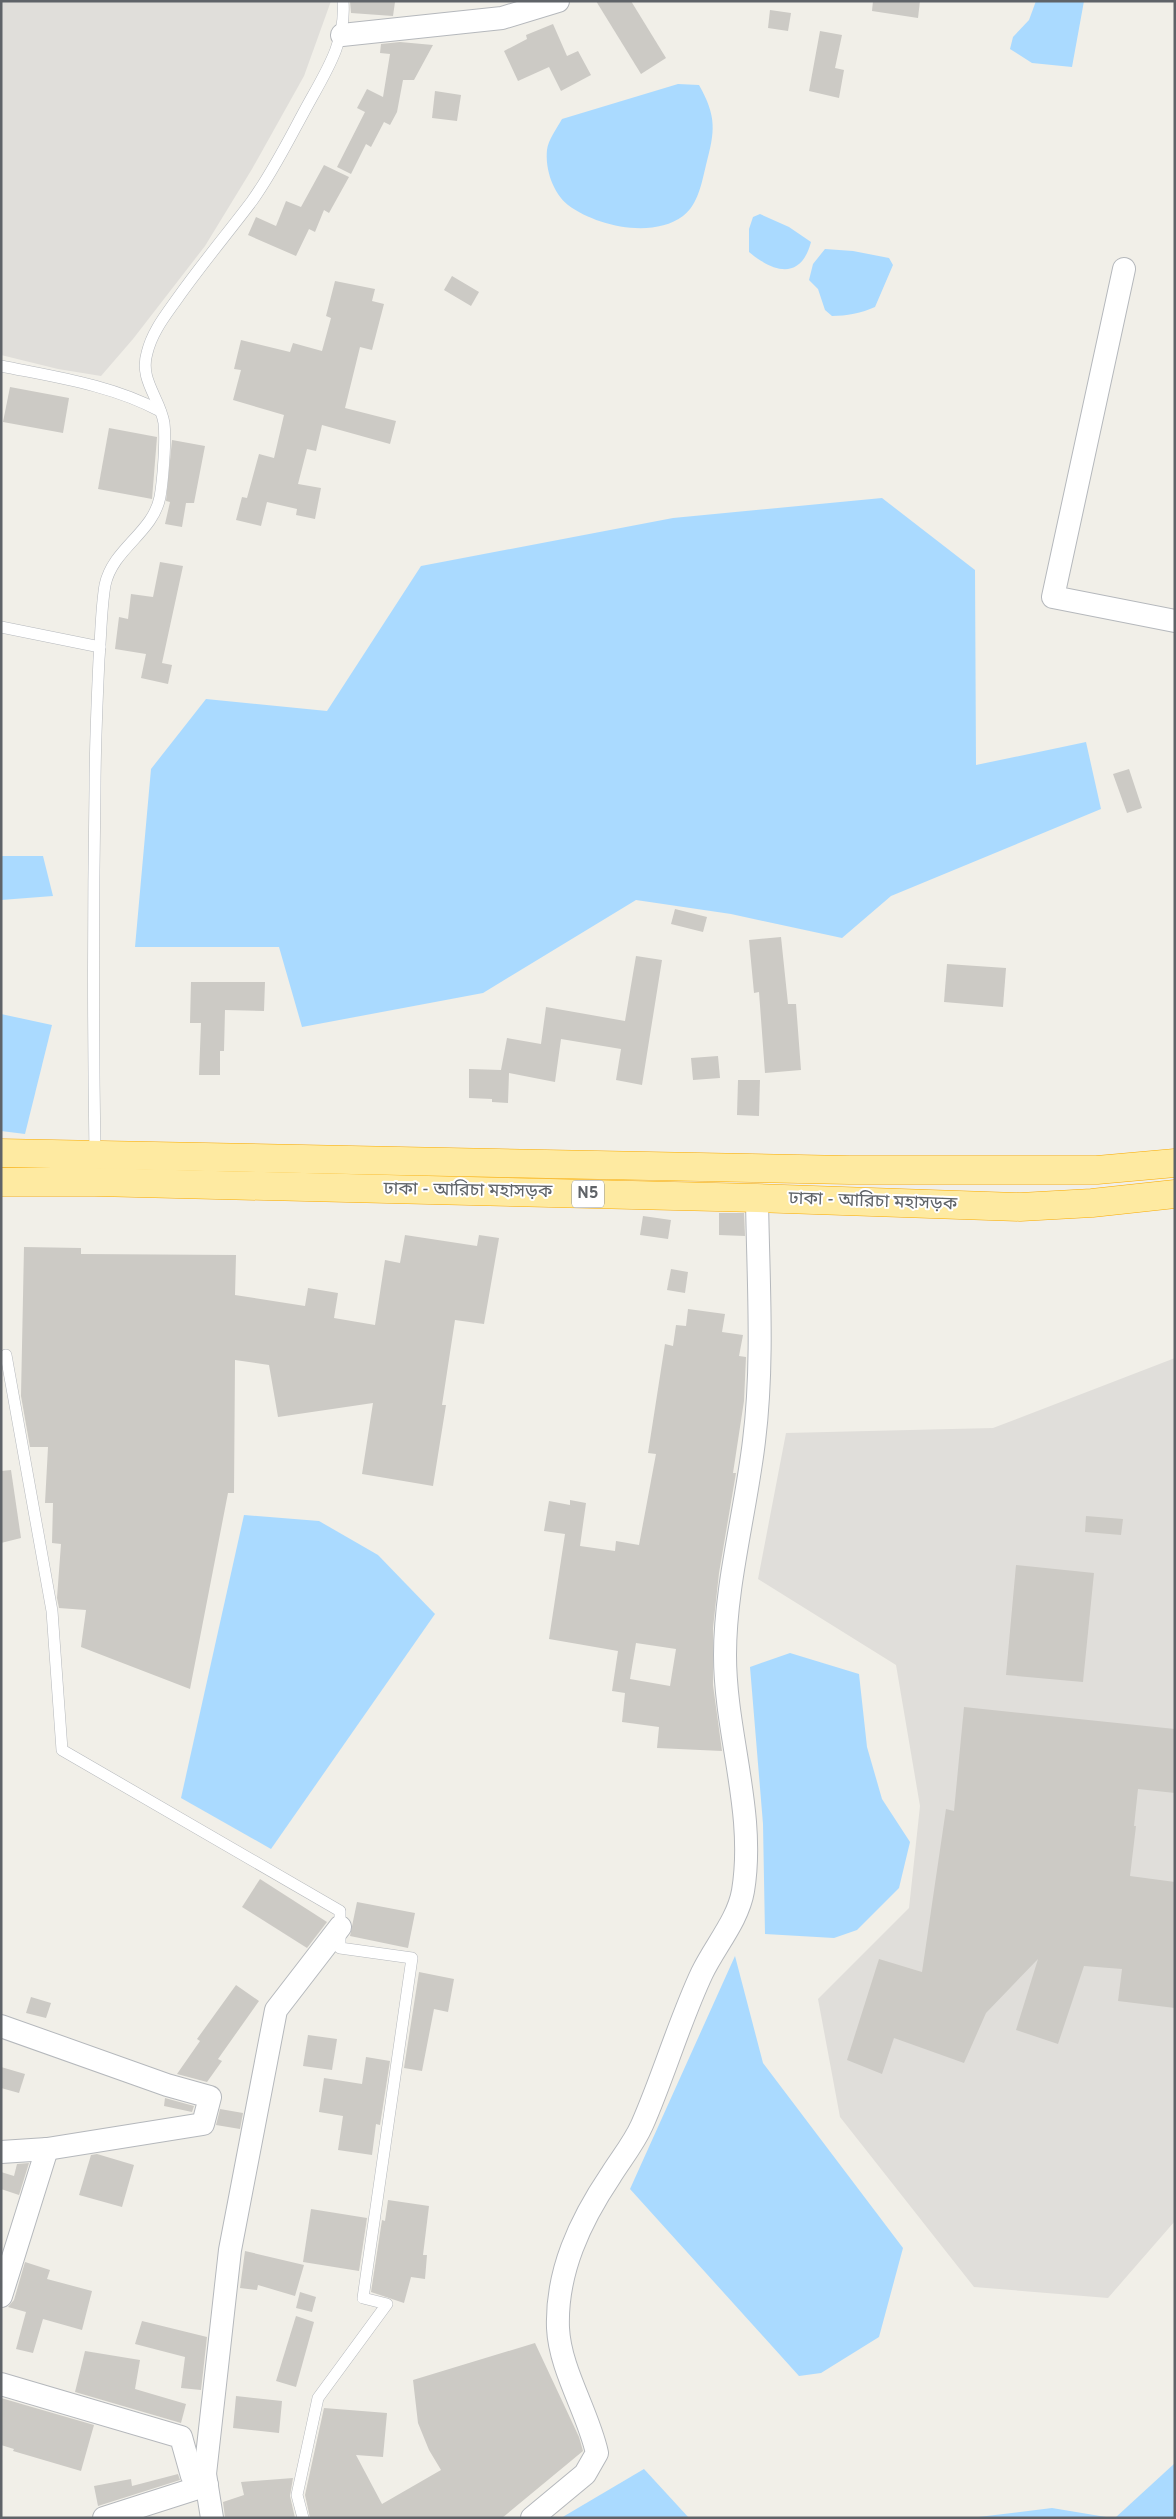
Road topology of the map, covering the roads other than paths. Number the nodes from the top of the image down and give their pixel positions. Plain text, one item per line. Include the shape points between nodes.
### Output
1 (343, 1) edge
2 (558, 1) edge
3 (504, 10) edge
4 (342, 35) junction
5 (1124, 269) dead end
6 (1, 366) edge
7 (160, 411) junction
8 (1175, 621) edge
9 (1, 627) edge
10 (100, 647) junction
11 (1, 1153) edge
12 (95, 1154) junction
13 (1175, 1163) edge
14 (1, 1182) edge
15 (1175, 1194) edge
16 (757, 1198) junction
17 (6, 1355) dead end
18 (340, 1927) junction
19 (1, 2026) edge
20 (47, 2149) junction
21 (1, 2152) edge
22 (1, 2296) edge
23 (1, 2384) edge
24 (206, 2480) junction
25 (104, 2518) edge
26 (212, 2518) edge
27 (303, 2518) edge
28 (532, 2518) edge

1 - 4 lane
2 - 3 street
3 - 4 street
4 - 7 lane via 332,62 263,185 200,266 150,340 145,358 146,375
5 - 8 street via 1053,596
6 - 7 lane via 136,398
7 - 10 lane via 164,431 156,512 122,550 110,570
9 - 10 lane
10 - 12 lane via 92,979
11 - 12 highway, N5
12 - 13 highway, N5 via 849,1170 1097,1170
14 - 16 highway, ঢাকা - আরিচা মহাসড়ক / N5
15 - 16 highway, ঢাকা - আরিচা মহাসড়ক / N5 via 1020,1207
16 - 28 street via 758,1397 725,1657 743,1803 746,1869 742,1895 695,1988 641,2127 575,2237 564,2279 558,2330 560,2348 586,2413 597,2453 585,2474
17 - 18 lane via 52,1611 62,1750 340,1911
18 - 24 street via 276,2010 230,2250
18 - 27 lane via 340,1948 412,1958 364,2298 387,2304 318,2398 297,2495
19 - 20 street via 210,2097 203,2124
20 - 21 street
20 - 22 street
23 - 24 street via 181,2437 192,2476
24 - 25 street
24 - 26 street

